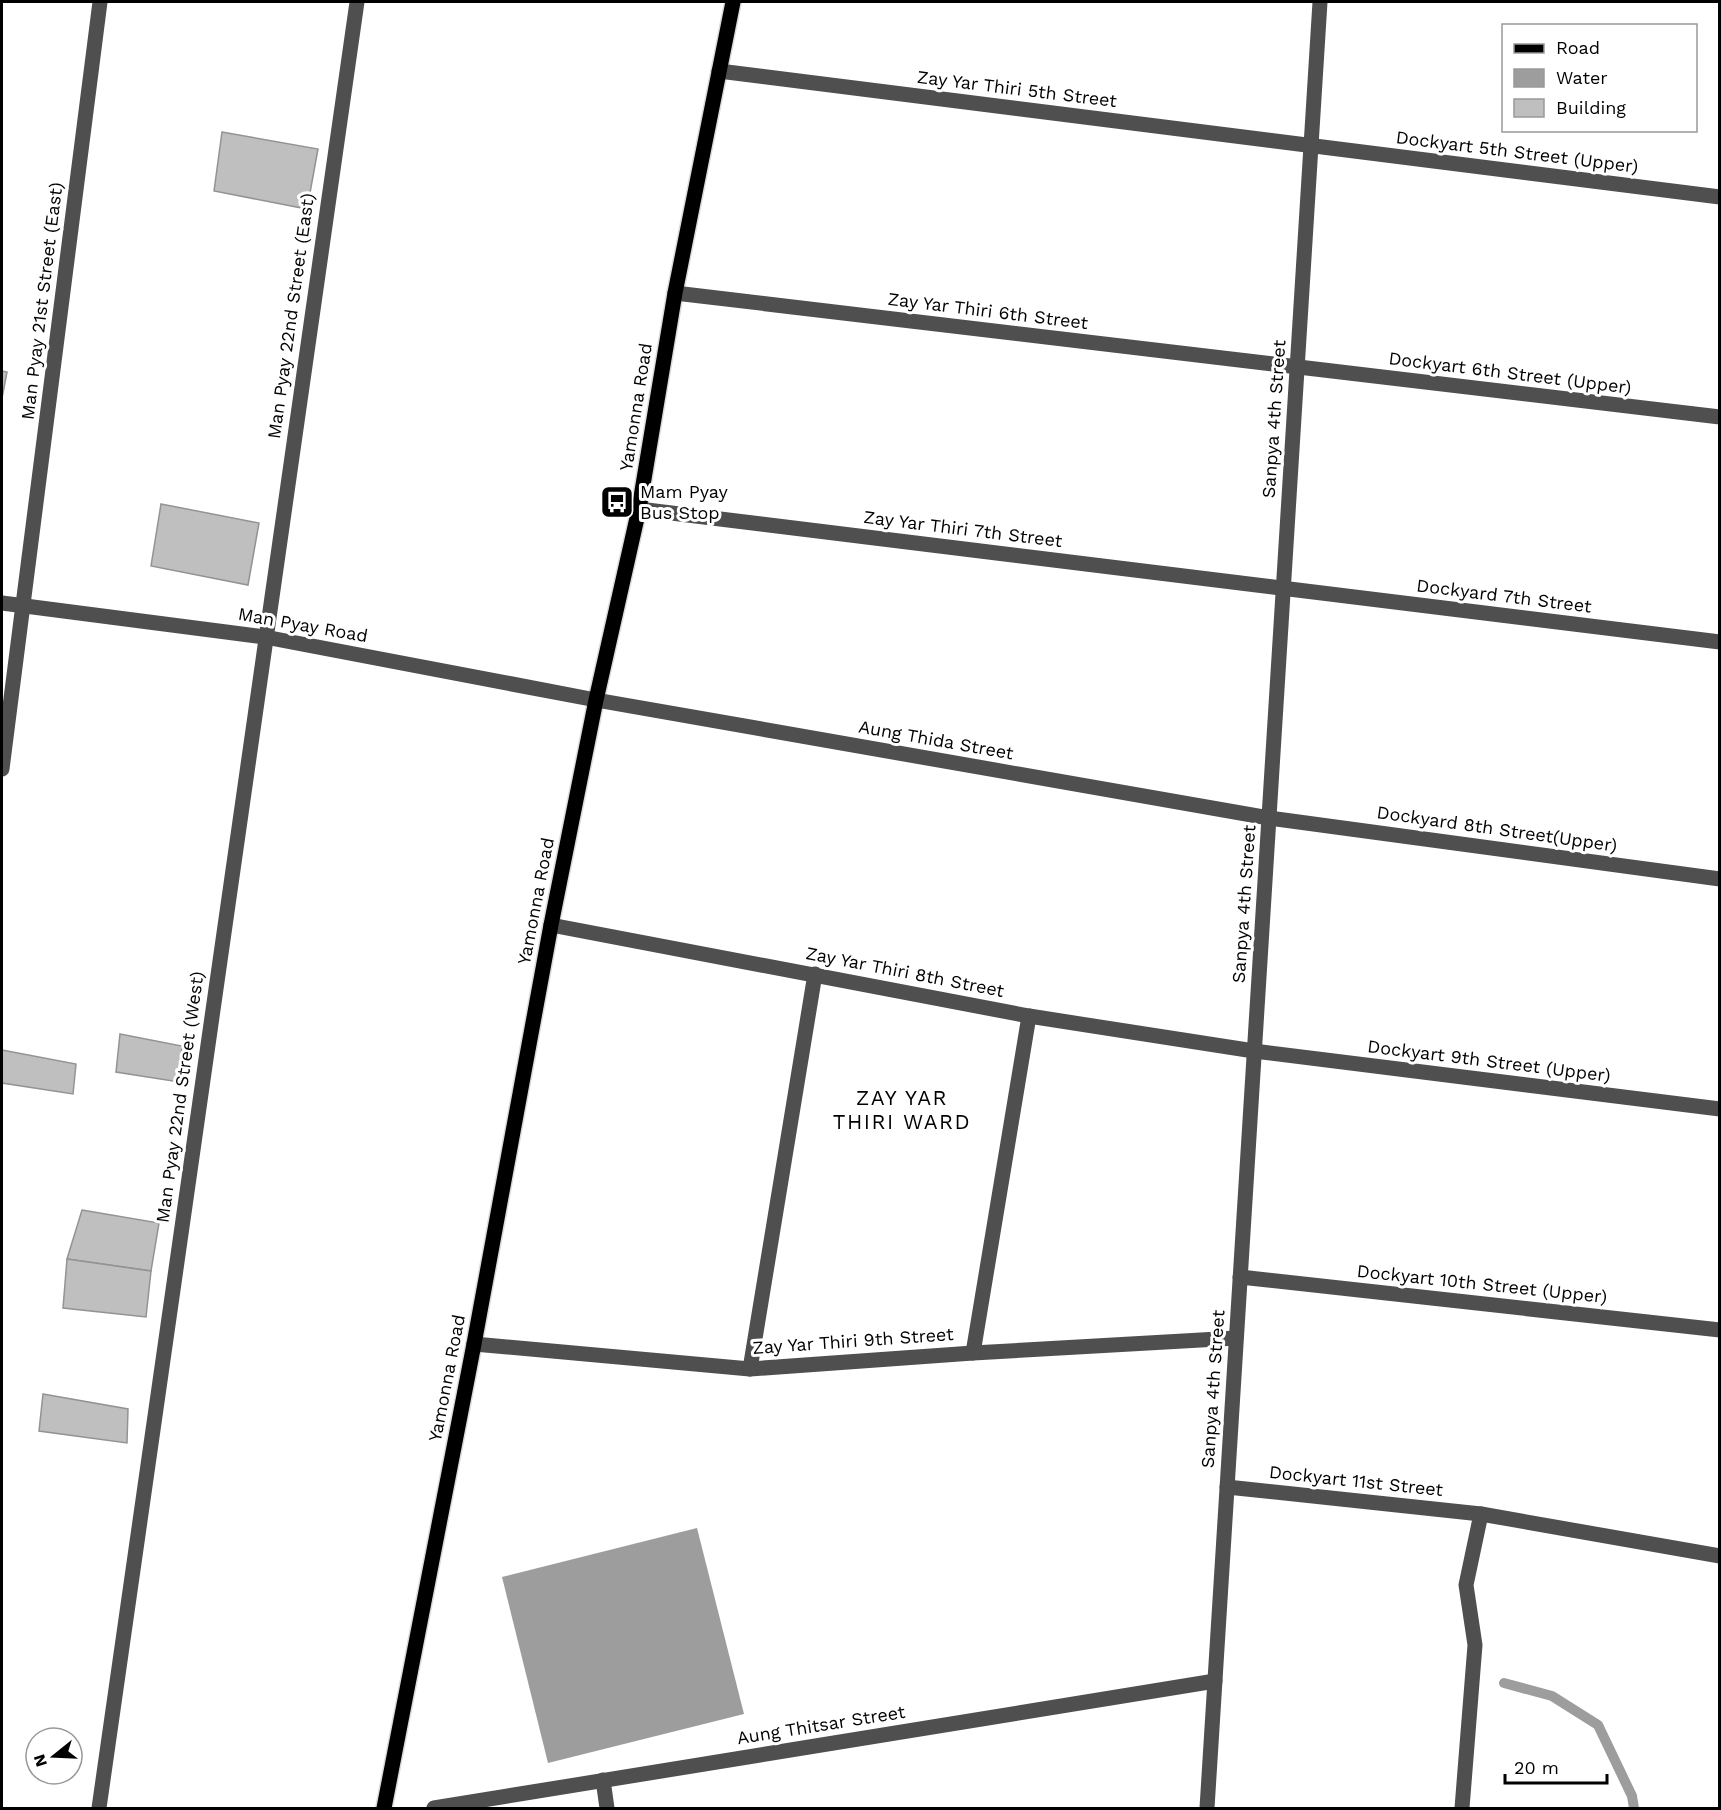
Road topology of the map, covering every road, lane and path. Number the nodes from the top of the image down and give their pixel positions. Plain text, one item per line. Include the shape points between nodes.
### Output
1 (100, 2) edge
2 (357, 2) edge
3 (733, 2) edge
4 (1320, 2) edge
5 (719, 71) junction
6 (1311, 146) junction
7 (1719, 197) edge
8 (675, 292) junction
9 (1297, 368) junction
10 (1719, 417) edge
11 (639, 509) junction
12 (1283, 588) junction
13 (2, 603) edge
14 (23, 606) junction
15 (265, 637) junction
16 (1719, 642) edge
17 (596, 700) junction
18 (2, 769) edge
19 (1269, 818) junction
20 (1719, 879) edge
21 (551, 925) junction
22 (815, 974) junction
23 (1029, 1016) junction
24 (1254, 1051) junction
25 (1719, 1109) edge
26 (1240, 1277) junction
27 (1719, 1330) edge
28 (1236, 1338) junction
29 (474, 1344) junction
30 (973, 1353) junction
31 (750, 1369) junction
32 (1227, 1487) junction
33 (1480, 1514) junction
34 (1719, 1556) edge
35 (1215, 1681) junction
36 (603, 1780) junction
37 (99, 1809) edge
38 (384, 1809) edge
39 (434, 1809) edge
40 (607, 1809) edge
41 (1207, 1809) edge
42 (1462, 1809) edge

1 - 14 street, Man Pyay 21st Street (East)
2 - 15 street, Man Pyay 22nd Street (East)
3 - 5 main road, Yamonna Road
4 - 6 street, Sanpya 4th Street
5 - 6 street, Zay Yar Thiri 5th Street
5 - 8 main road, Yamonna Road
6 - 7 street, Dockyart 5th Street (Upper)
6 - 9 street, Sanpya 4th Street
8 - 9 street, Zay Yar Thiri 6th Street
8 - 11 main road, Yamonna Road
9 - 10 street, Dockyart 6th Street (Upper)
9 - 12 street, Sanpya 4th Street
11 - 12 street, Zay Yar Thiri 7th Street
11 - 17 main road, Yamonna Road
12 - 16 street, Dockyard 7th Street
12 - 19 street, Sanpya 4th Street
13 - 14 street, Man Pyay Road
14 - 15 street, Man Pyay Road
14 - 18 street, Man Pyay 21st Street (East)
15 - 17 street, Man Pyay Road
15 - 37 street, Man Pyay 22nd Street (West)
17 - 19 street, Aung Thida Street
17 - 21 main road, Yamonna Road
19 - 20 street, Dockyard 8th Street(Upper)
19 - 24 street, Sanpya 4th Street
21 - 22 street, Zay Yar Thiri 8th Street
21 - 29 main road, Yamonna Road
22 - 23 street, Zay Yar Thiri 8th Street
22 - 31 street
23 - 24 street, Zay Yar Thiri 8th Street
23 - 30 street
24 - 25 street, Dockyart 9th Street (Upper)
24 - 26 street, Sanpya 4th Street
26 - 27 street, Dockyart 10th Street (Upper)
26 - 28 street, Sanpya 4th Street
28 - 30 street, Zay Yar Thiri 9th Street
28 - 32 street, Sanpya 4th Street
29 - 31 street, Zay Yar Thiri 9th Street
29 - 38 main road, Yamonna Road
30 - 31 street, Zay Yar Thiri 9th Street
32 - 33 street, Dockyart 11st Street
32 - 35 street, Sanpya 4th Street
33 - 34 street, Dockyart 11st Street
33 - 42 street via 1466,1585 1475,1645
35 - 36 street, Aung Thitsar Street
35 - 41 street, Sanpya 4th Street
36 - 39 street, Aung Thitsar Street
36 - 40 street

